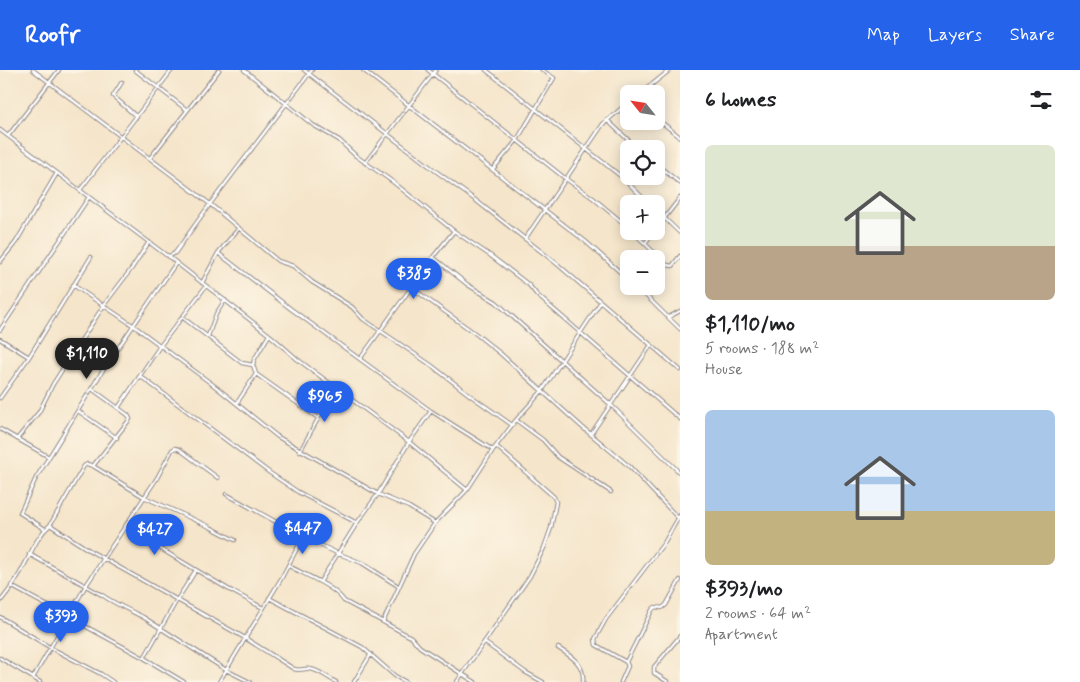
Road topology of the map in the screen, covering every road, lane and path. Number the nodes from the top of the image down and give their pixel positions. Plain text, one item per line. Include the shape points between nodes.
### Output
1 (33, 70) edge
2 (59, 70) edge
3 (135, 70) edge
4 (172, 70) edge
5 (218, 70) edge
6 (244, 70) edge
7 (304, 70) edge
8 (312, 70) edge
9 (363, 70) edge
10 (428, 70) edge
11 (436, 70) edge
12 (486, 70) edge
13 (542, 70) edge
14 (670, 70) edge
15 (309, 74) junction
16 (433, 74) junction
17 (49, 82) junction
18 (122, 82) dead end
19 (651, 85) edge
20 (159, 88) junction
21 (288, 104) junction
22 (409, 105) junction
23 (537, 109) junction
24 (620, 110) edge
25 (187, 111) junction
26 (137, 117) junction
27 (607, 120) junction
28 (665, 125) edge
29 (0, 130) edge
30 (387, 133) junction
31 (8, 136) junction
32 (122, 137) junction
33 (680, 137) edge
34 (517, 140) junction
35 (628, 140) edge
36 (587, 148) junction
37 (150, 158) junction
38 (365, 162) junction
39 (493, 169) junction
40 (665, 171) edge
41 (58, 173) junction
42 (566, 179) junction
43 (680, 182) edge
44 (80, 190) junction
45 (640, 195) edge
46 (89, 197) junction
47 (680, 198) edge
48 (210, 204) junction
49 (544, 210) junction
50 (665, 217) joint
51 (620, 220) edge
52 (239, 228) junction
53 (454, 231) junction
54 (680, 233) edge
55 (525, 239) junction
56 (643, 240) edge
57 (149, 242) junction
58 (646, 242) joint
59 (218, 253) junction
60 (166, 255) junction
61 (680, 256) edge
62 (91, 257) dead end
63 (433, 257) junction
64 (0, 262) edge
65 (176, 263) junction
66 (620, 272) edge
67 (202, 283) junction
68 (73, 285) junction
69 (206, 286) junction
70 (412, 288) junction
71 (646, 295) edge
72 (225, 300) junction
73 (600, 303) junction
74 (104, 305) junction
75 (680, 311) edge
76 (182, 317) junction
77 (669, 317) junction
78 (134, 326) junction
79 (680, 329) edge
80 (0, 330) edge
81 (381, 330) junction
82 (580, 333) junction
83 (269, 335) junction
84 (208, 336) junction
85 (0, 339) edge
86 (651, 345) junction
87 (160, 346) junction
88 (29, 357) junction
89 (360, 359) junction
90 (560, 361) junction
91 (252, 365) junction
92 (680, 370) edge
93 (256, 374) junction
94 (629, 375) junction
95 (140, 376) junction
96 (336, 387) junction
97 (92, 388) junction
98 (542, 391) junction
99 (0, 398) edge
100 (237, 403) junction
101 (610, 404) junction
102 (118, 408) junction
103 (431, 411) junction
104 (78, 412) junction
105 (318, 418) junction
106 (680, 419) edge
107 (516, 420) junction
108 (512, 425) junction
109 (0, 429) edge
110 (591, 434) junction
111 (17, 438) junction
112 (117, 438) junction
113 (408, 442) junction
114 (496, 446) junction
115 (493, 450) junction
116 (300, 451) junction
117 (50, 458) junction
118 (93, 466) junction
119 (680, 473) edge
120 (218, 478) dead end
121 (467, 490) junction
122 (611, 492) dead end
123 (226, 494) dead end
124 (378, 494) junction
125 (144, 497) junction
126 (679, 517) edge
127 (358, 522) junction
128 (435, 523) junction
129 (50, 525) junction
130 (124, 527) junction
131 (45, 529) junction
132 (303, 537) junction
133 (235, 540) dead end
134 (337, 553) junction
135 (29, 554) junction
136 (104, 558) junction
137 (289, 566) junction
138 (196, 570) junction
139 (680, 580) edge
140 (320, 582) junction
141 (11, 586) junction
142 (85, 586) junction
143 (398, 586) junction
144 (269, 598) junction
145 (177, 600) junction
146 (0, 602) edge
147 (263, 608) junction
148 (0, 617) edge
149 (68, 618) junction
150 (383, 623) junction
151 (161, 629) junction
152 (680, 636) edge
153 (245, 638) junction
154 (484, 642) junction
155 (51, 648) junction
156 (558, 648) dead end
157 (371, 654) junction
158 (0, 658) edge
159 (144, 658) junction
160 (626, 662) junction
161 (226, 670) junction
162 (462, 674) junction
163 (33, 678) junction
164 (663, 681) edge
165 (40, 682) edge
166 (112, 682) edge
167 (184, 682) edge
168 (218, 682) edge
169 (250, 682) edge
170 (336, 682) edge
171 (354, 682) edge
172 (406, 682) edge
173 (457, 682) edge
174 (475, 682) edge
175 (543, 682) edge
176 (584, 682) edge
177 (621, 682) edge
178 (668, 682) edge

1 - 17 street
2 - 17 street
3 - 20 street
4 - 20 street
5 - 25 street
6 - 21 street
7 - 15 street
8 - 15 street
9 - 22 street
10 - 16 street
11 - 16 street
12 - 23 street
13 - 23 street via 554,78
14 - 19 street
15 - 21 street
15 - 30 street
16 - 22 street
16 - 34 street
17 - 31 street
17 - 32 street
18 - 26 street via 112,96
20 - 25 street
20 - 26 street
21 - 38 street
21 - 48 street
22 - 30 street
22 - 39 street
23 - 34 street
23 - 36 street
24 - 27 street
25 - 37 street
26 - 32 street
27 - 35 street
27 - 36 street
28 - 33 street
29 - 31 street
30 - 38 street
30 - 55 street
31 - 41 street
32 - 37 street
32 - 44 street
34 - 39 street
34 - 42 street
36 - 42 street
36 - 45 street
37 - 48 street
38 - 53 street
39 - 49 street
40 - 43 street
41 - 44 street
41 - 64 street
42 - 49 street
42 - 51 street
44 - 46 street
46 - 57 street
46 - 80 street
47 - 50 street
48 - 52 street
48 - 60 street via 175,253
49 - 55 street
49 - 66 street
50 - 54 street
52 - 59 street
52 - 81 street via 278,261 293,266
53 - 63 street
53 - 82 street via 529,285
55 - 73 street
56 - 58 street
57 - 60 street
57 - 74 street
58 - 61 street via 670,266
59 - 67 street
59 - 89 street
60 - 65 street
62 - 68 street
63 - 70 street
63 - 90 street via 496,302
65 - 67 street
65 - 78 street
67 - 69 street
68 - 74 street
68 - 88 street
69 - 72 street
69 - 76 street
70 - 81 street
70 - 98 street via 476,334
71 - 77 street
72 - 83 street
72 - 84 street
73 - 82 street
73 - 86 street
74 - 78 street
74 - 111 street via 53,384 39,412
75 - 77 street
76 - 84 street
76 - 87 street
77 - 79 street
78 - 87 street
78 - 97 street
81 - 89 street
81 - 108 street
82 - 90 street
82 - 94 street
83 - 91 street
83 - 96 street
84 - 91 street via 242,362
85 - 88 street
86 - 92 street
86 - 94 street
87 - 95 street
87 - 100 street
88 - 99 street
89 - 103 street
90 - 98 street
90 - 101 street
91 - 93 street
93 - 100 street
93 - 105 street
94 - 101 street
94 - 106 street
95 - 102 street
95 - 127 street via 298,492
96 - 105 street
96 - 113 street
97 - 102 street
97 - 104 street
98 - 107 street
98 - 110 street
100 - 116 street
101 - 110 street
101 - 119 street
102 - 112 street via 130,419
103 - 113 street
103 - 115 street
104 - 112 street
104 - 117 street
105 - 116 street
107 - 108 street
107 - 122 street via 543,440 558,457
108 - 114 street
109 - 111 street
110 - 126 street via 630,467
111 - 117 street
112 - 118 street
113 - 121 street
113 - 124 street
114 - 115 street
114 - 154 street via 556,502 544,548 530,576
115 - 121 street
116 - 124 street
117 - 131 street via 20,511
118 - 125 street
118 - 129 street via 84,466
120 - 125 street via 175,448
121 - 128 street
123 - 132 street
124 - 127 street
124 - 128 street
125 - 130 street
125 - 133 street
126 - 160 street via 664,543 594,639 596,646
127 - 134 street
128 - 143 street
129 - 131 street
129 - 136 street
130 - 136 street
130 - 138 street
131 - 135 street
132 - 134 street
132 - 137 street
134 - 140 street
134 - 143 street via 362,563
135 - 141 street
135 - 142 street
136 - 142 street
136 - 145 street
137 - 140 street
137 - 144 street
138 - 145 street
138 - 147 street
139 - 160 street via 666,605 652,610
140 - 150 street via 344,601
141 - 146 street
141 - 149 street
142 - 149 street
142 - 151 street
143 - 150 street
144 - 147 street
144 - 157 street via 362,646
145 - 151 street
145 - 153 street
147 - 153 street
148 - 155 street
149 - 155 street
149 - 159 street
150 - 162 street via 411,638
151 - 159 street
151 - 161 street
152 - 164 street via 654,667 654,673
153 - 161 street
153 - 170 street via 294,669 313,670
154 - 162 street
154 - 175 street
155 - 163 street
155 - 166 street
156 - 176 street via 579,663
157 - 171 street
157 - 172 street
158 - 163 street
159 - 167 street
160 - 177 street via 628,666
161 - 168 street
161 - 169 street
162 - 173 street
162 - 174 street
163 - 165 street
164 - 178 street

